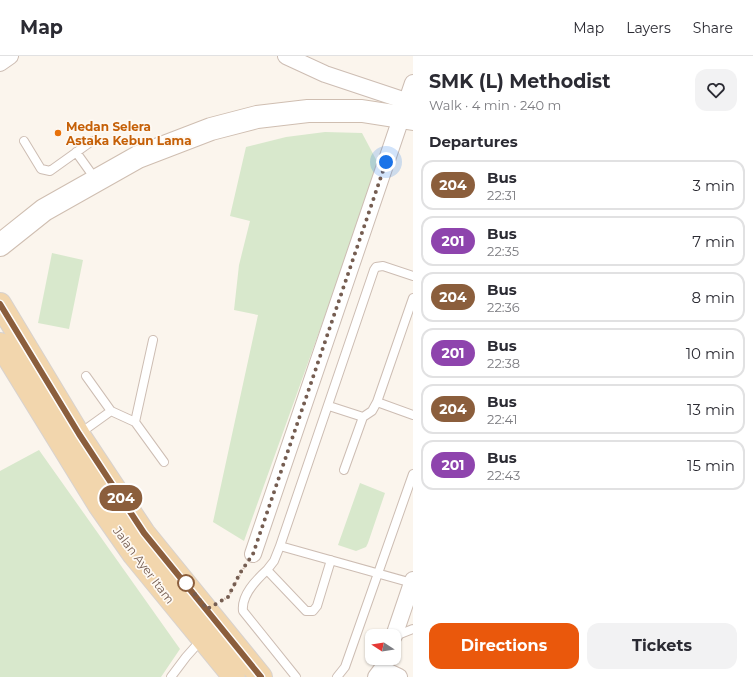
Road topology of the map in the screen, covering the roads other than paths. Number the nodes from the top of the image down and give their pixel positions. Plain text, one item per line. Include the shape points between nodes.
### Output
1 (10, 56) edge
2 (286, 56) edge
3 (0, 63) edge
4 (413, 83) edge
5 (407, 112) edge
6 (24, 140) dead end
7 (92, 141) dead end
8 (76, 152) junction
9 (96, 180) junction
10 (44, 210) junction
11 (0, 223) edge
12 (0, 245) edge
13 (413, 276) edge
14 (413, 298) edge
15 (0, 299) edge
16 (5, 312) edge
17 (153, 340) dead end
18 (0, 344) edge
19 (86, 376) dead end
20 (377, 402) junction
21 (329, 406) junction
22 (111, 411) junction
23 (413, 416) edge
24 (363, 417) junction
25 (135, 422) junction
26 (79, 434) junction
27 (164, 462) dead end
28 (344, 470) dead end
29 (413, 474) edge
30 (280, 546) junction
31 (253, 554) road end
32 (331, 560) junction
33 (267, 570) junction
34 (379, 573) junction
35 (413, 582) edge
36 (396, 629) edge
37 (413, 629) edge
38 (401, 633) edge
39 (202, 638) junction
40 (382, 668) edge
41 (171, 677) edge
42 (234, 677) edge
43 (262, 677) edge
44 (296, 677) edge
45 (337, 677) edge
46 (399, 677) edge

1 - 3 street
2 - 5 street
4 - 5 street
5 - 9 main road via 308,111 257,117 176,141 138,157
5 - 31 street
6 - 8 lane via 41,169 45,171 50,171
7 - 8 lane
8 - 9 lane
9 - 10 main road
10 - 11 main road via 11,222
10 - 12 main road
13 - 21 lane via 383,266 376,267
14 - 20 lane
15 - 16 main road
16 - 26 main road, Jalan Ayer Itam
17 - 25 lane
18 - 39 main road, Jalan Ayer Itam via 99,506 134,555
19 - 22 lane
20 - 23 lane
20 - 24 lane via 372,411
21 - 24 lane
21 - 30 lane
22 - 25 lane
22 - 26 lane
24 - 28 lane
25 - 27 lane
26 - 43 main road, Jalan Ayer Itam via 144,533
29 - 34 lane
30 - 32 lane
30 - 33 lane
32 - 33 lane via 317,606 310,612 303,608
32 - 34 lane
33 - 44 lane via 253,583 243,604 243,612
34 - 35 lane
34 - 45 lane via 345,667
35 - 36 street
37 - 38 lane
39 - 41 lane
39 - 42 main road, Jalan Ayer Itam
40 - 46 street

